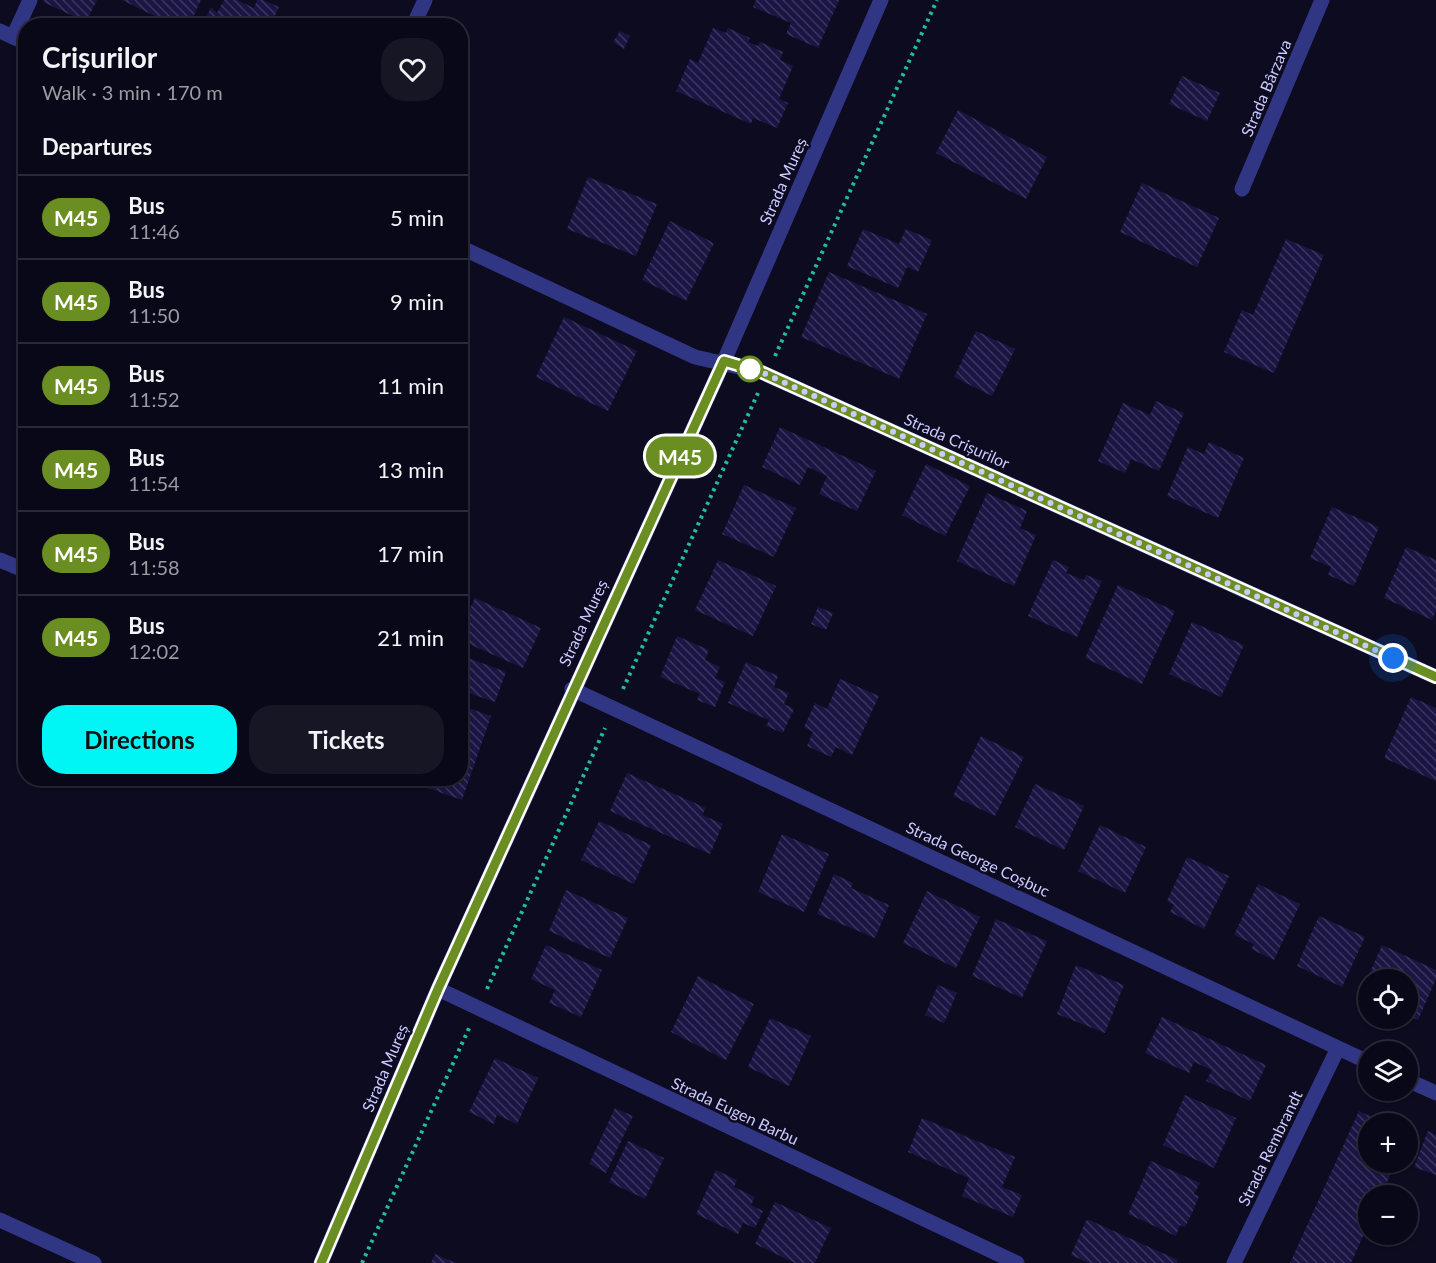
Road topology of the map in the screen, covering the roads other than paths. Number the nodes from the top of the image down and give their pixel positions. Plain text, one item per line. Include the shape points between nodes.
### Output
1 (30, 0) edge
2 (425, 0) edge
3 (881, 0) edge
4 (1322, 0) edge
5 (22, 18) edge
6 (417, 18) edge
7 (1242, 189) dead end
8 (468, 251) edge
9 (724, 361) junction
10 (0, 560) edge
11 (18, 568) edge
12 (1436, 677) edge
13 (572, 689) junction
14 (438, 989) junction
15 (1338, 1048) junction
16 (1358, 1057) edge
17 (1418, 1085) edge
18 (1436, 1093) edge
19 (0, 1220) edge
20 (94, 1263) edge
21 (321, 1263) edge
22 (1017, 1263) edge
23 (1234, 1263) edge

1 - 5 street
2 - 6 street
3 - 9 street, Strada Mureș
4 - 7 street, Strada Bârzava
8 - 9 street, Strada Crișurilor via 695,357
9 - 12 street, Strada Crișurilor via 766,375
9 - 13 street, Strada Mureș
10 - 11 street
13 - 14 street, Strada Mureș
13 - 15 street, Strada George Coșbuc
14 - 21 street, Strada Mureș
14 - 22 street, Strada Eugen Barbu
15 - 16 street, Strada George Coșbuc
15 - 23 street, Strada Rembrandt
17 - 18 street
19 - 20 street

